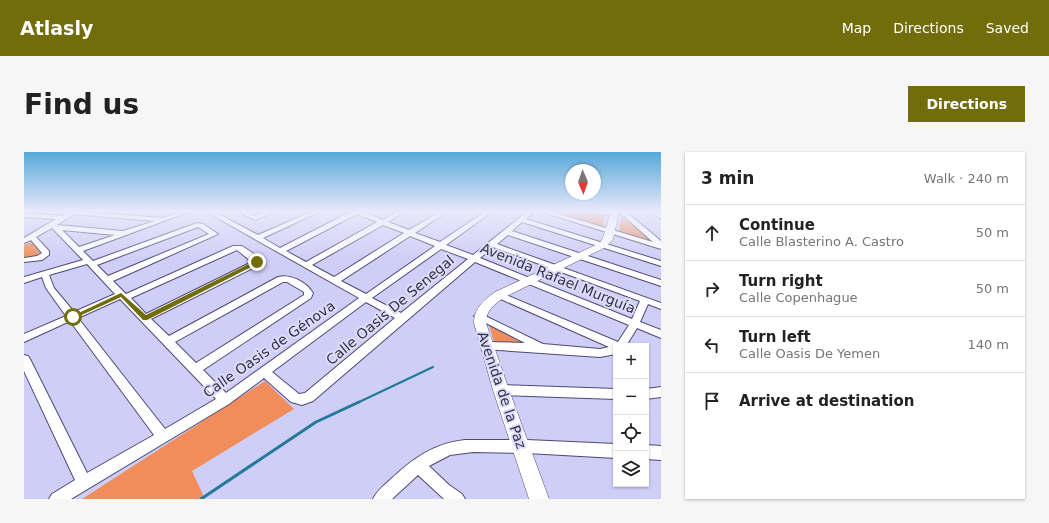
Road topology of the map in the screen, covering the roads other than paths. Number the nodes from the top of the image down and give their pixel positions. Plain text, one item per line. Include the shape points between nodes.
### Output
1 (52, 227) edge
2 (55, 227) edge
3 (66, 227) edge
4 (142, 227) edge
5 (190, 227) edge
6 (203, 227) edge
7 (247, 227) edge
8 (282, 227) edge
9 (326, 227) edge
10 (375, 227) edge
11 (396, 227) edge
12 (419, 227) edge
13 (468, 227) edge
14 (513, 227) edge
15 (545, 227) edge
16 (594, 227) edge
17 (612, 227) edge
18 (637, 227) edge
19 (507, 232) junction
20 (610, 232) junction
21 (125, 233) junction
22 (410, 233) junction
23 (32, 237) junction
24 (258, 238) junction
25 (24, 241) edge
26 (491, 244) junction
27 (603, 245) junction
28 (442, 246) junction
29 (661, 246) edge
30 (78, 250) junction
31 (280, 251) junction
32 (582, 256) junction
33 (474, 258) junction
34 (24, 260) edge
35 (90, 263) junction
36 (661, 264) edge
37 (306, 265) junction
38 (557, 268) junction
39 (45, 275) junction
40 (24, 280) edge
41 (107, 280) junction
42 (334, 280) junction
43 (529, 281) junction
44 (661, 283) edge
45 (499, 295) junction
46 (123, 296) junction
47 (366, 298) junction
48 (645, 300) junction
49 (661, 306) edge
50 (479, 316) junction
51 (73, 317) junction
52 (145, 318) junction
53 (402, 318) junction
54 (635, 323) junction
55 (661, 334) edge
56 (24, 338) edge
57 (168, 341) junction
58 (623, 343) edge
59 (613, 345) edge
60 (487, 346) junction
61 (543, 348) junction
62 (613, 351) edge
63 (24, 359) edge
64 (195, 368) junction
65 (264, 372) junction
66 (501, 390) junction
67 (661, 392) edge
68 (613, 394) edge
69 (649, 394) edge
70 (224, 400) junction
71 (163, 437) junction
72 (521, 446) junction
73 (613, 451) edge
74 (649, 452) edge
75 (661, 453) edge
76 (418, 465) junction
77 (84, 483) junction
78 (57, 499) edge
79 (381, 499) edge
80 (457, 499) edge
81 (539, 499) edge

1 - 23 street
2 - 30 street
3 - 21 street
4 - 21 street
5 - 35 street
6 - 41 street via 214,235
7 - 24 street
8 - 24 street
9 - 31 street
10 - 37 street
11 - 22 street, Avenida Rafael Murguía
12 - 22 street
13 - 28 street, Calle Oasis de Génova
14 - 19 street, Calle Oasis De Senegal
15 - 27 street
16 - 20 street
17 - 20 main road
18 - 29 street
19 - 26 street, Calle Oasis De Senegal
19 - 32 street
20 - 27 main road
20 - 29 street
21 - 30 street
22 - 28 street, Avenida Rafael Murguía
22 - 42 street
23 - 25 street
23 - 34 street via 46,253 39,258
24 - 31 street
26 - 33 street, Calle Oasis De Senegal
26 - 38 street
27 - 32 main road, Avenida de la Paz
27 - 36 street
28 - 33 street, Avenida Rafael Murguía
28 - 47 street, Calle Oasis de Génova
30 - 35 street
31 - 37 street
32 - 38 main road, Avenida de la Paz
32 - 44 street
33 - 43 street, Avenida Rafael Murguía
33 - 53 street, Calle Oasis De Senegal
35 - 39 street
35 - 41 street
37 - 42 street
38 - 43 main road, Avenida de la Paz
38 - 48 street
39 - 40 street
39 - 51 street via 50,288
41 - 46 street
42 - 47 street
43 - 45 main road, Avenida de la Paz
43 - 54 street, Avenida Rafael Murguía
45 - 50 main road, Avenida de la Paz via 488,303
45 - 59 street
46 - 51 street
46 - 52 street
46 - 52 street via 237,248 257,260
47 - 53 street
47 - 65 street, Calle Oasis de Génova
48 - 49 street
48 - 54 street
50 - 60 main road, Avenida de la Paz
50 - 61 street
51 - 56 street
51 - 71 street
52 - 57 street
53 - 65 street, Calle Oasis De Senegal via 309,397 302,400 295,398
54 - 55 street, Avenida Rafael Murguía
54 - 58 street
57 - 64 street
57 - 64 street via 281,279 289,279 308,290 308,296
60 - 61 street
60 - 66 main road, Avenida de la Paz
61 - 62 street via 600,353
63 - 77 street
64 - 70 street
65 - 70 street, Calle Oasis de Génova
66 - 68 street
66 - 72 main road, Avenida de la Paz
67 - 69 street
70 - 71 street, Calle Oasis de Génova
71 - 77 street, Calle Oasis de Génova
72 - 73 street
72 - 76 street via 464,446 447,449
72 - 81 main road, Avenida de la Paz
74 - 75 street
76 - 79 street
76 - 80 street
77 - 78 street, Calle Oasis de Génova

